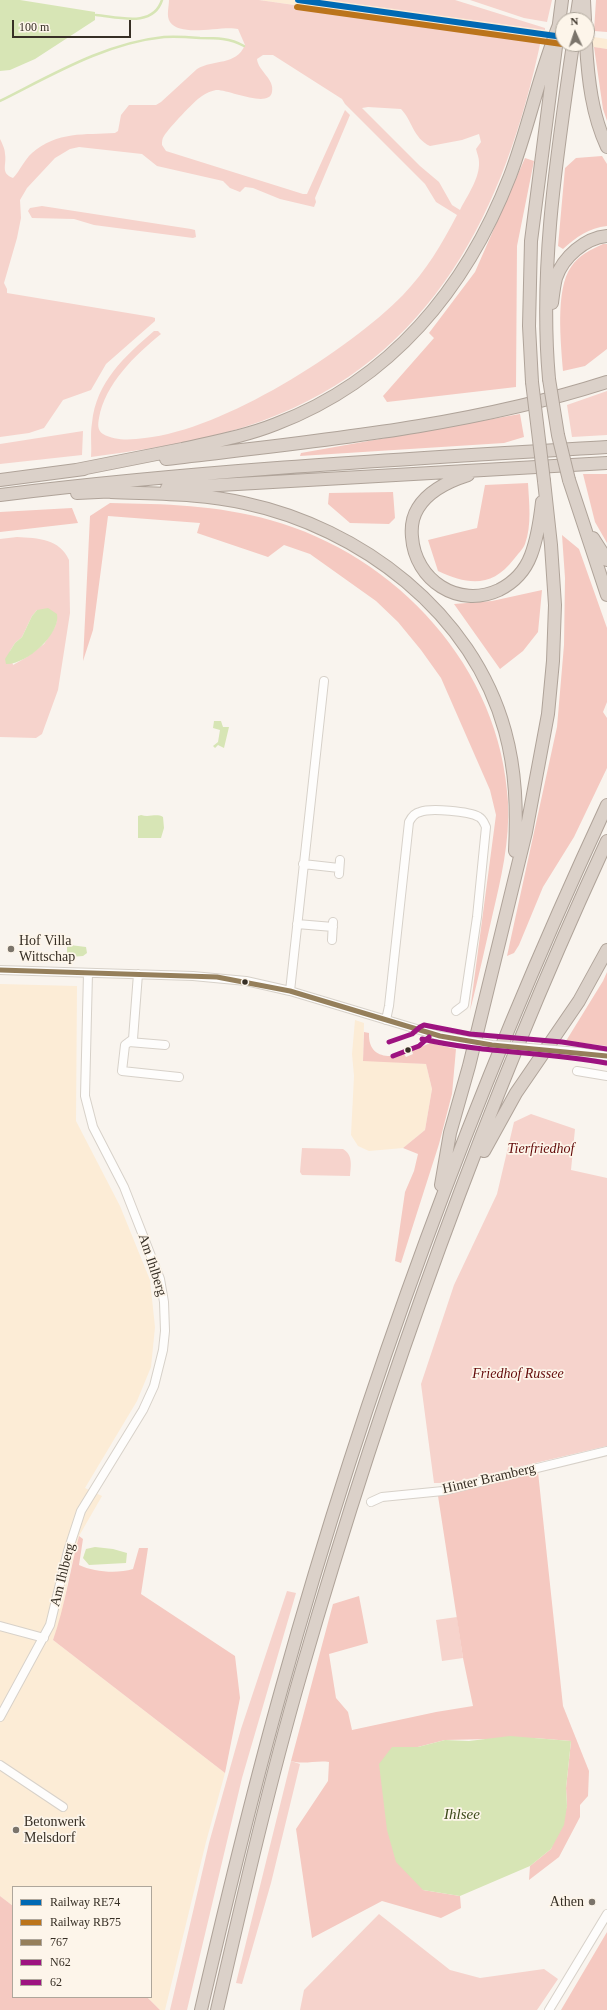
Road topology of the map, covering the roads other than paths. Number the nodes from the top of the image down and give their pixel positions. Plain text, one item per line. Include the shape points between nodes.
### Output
1 (562, 0) edge
2 (579, 0) edge
3 (584, 0) edge
4 (577, 12) edge
5 (585, 12) edge
6 (554, 43) junction
7 (572, 52) edge
8 (587, 52) edge
9 (607, 147) edge
10 (607, 236) edge
11 (546, 334) junction
12 (607, 376) edge
13 (607, 382) edge
14 (564, 395) junction
15 (607, 447) edge
16 (603, 464) edge
17 (76, 470) junction
18 (489, 470) junction
19 (0, 480) edge
20 (544, 481) junction
21 (111, 492) junction
22 (0, 496) edge
23 (577, 508) junction
24 (607, 560) edge
25 (607, 595) edge
26 (324, 681) dead end
27 (607, 805) edge
28 (607, 841) edge
29 (303, 864) junction
30 (339, 867) dead end
31 (514, 878) junction
32 (298, 924) junction
33 (332, 940) dead end
34 (607, 950) edge
35 (0, 970) edge
36 (92, 973) junction
37 (138, 974) junction
38 (290, 991) junction
39 (456, 1012) dead end
40 (386, 1020) junction
41 (129, 1042) junction
42 (166, 1045) dead end
43 (607, 1056) edge
44 (577, 1071) dead end
45 (607, 1076) edge
46 (179, 1077) dead end
47 (436, 1213) junction
48 (451, 1218) junction
49 (607, 1451) edge
50 (371, 1502) dead end
51 (0, 1626) edge
52 (44, 1638) junction
53 (0, 1717) edge
54 (0, 1765) edge
55 (63, 1807) dead end
56 (607, 1914) edge
57 (201, 2010) edge
58 (217, 2010) edge
59 (549, 2010) edge

1 - 6 highway
2 - 4 highway
3 - 5 highway
6 - 17 highway via 544,62 524,137 510,176 486,231 451,288 421,327 401,347 337,395 275,425 223,440
6 - 20 highway, bridge via 531,241 529,326 532,382
7 - 11 highway via 552,193
8 - 9 highway via 594,112
10 - 11 highway via 592,240 565,261 556,278
11 - 23 highway, bridge via 549,379 558,435
12 - 14 highway
13 - 14 highway
14 - 17 highway via 506,410 418,427
15 - 22 highway via 288,466 113,482
16 - 18 highway
17 - 19 highway
18 - 20 highway via 456,479 434,491 417,508 413,518 412,544 419,565 428,577 451,593 464,596 485,595 505,588 520,573 531,556
18 - 21 highway via 278,480
20 - 31 highway via 554,584 553,661 548,714 538,771
21 - 22 highway
21 - 31 highway via 218,498 272,510 351,543 416,590 450,627 472,659 490,691 505,730 517,800
23 - 24 highway
23 - 25 highway
26 - 29 street
27 - 47 highway via 515,1013
28 - 48 highway via 527,1025
29 - 30 street
29 - 32 street
31 - 47 highway via 469,1066 450,1133
32 - 33 street via 333,924
32 - 38 street
34 - 48 highway via 579,1002 506,1109
35 - 36 street
36 - 37 street
36 - 52 street, Am Ihlberg via 85,1096 88,1113 99,1141 124,1187 155,1265 164,1302 165,1331 160,1367 143,1410 81,1511 68,1551 50,1626
37 - 38 street via 217,977
37 - 41 street via 133,1039
38 - 40 street
39 - 40 street via 464,1005 477,918 486,827 476,816 440,810 423,811 409,822
40 - 43 street, bridge via 440,1036 492,1045
41 - 42 street
41 - 46 street via 125,1045 122,1071
44 - 45 street
47 - 57 highway via 362,1424 307,1598 254,1790
48 - 58 highway via 377,1428 300,1675 247,1880
49 - 50 street, Hinter Bramberg via 442,1491 382,1497
51 - 52 street
52 - 53 street, Am Ihlberg
54 - 55 street
56 - 59 street

